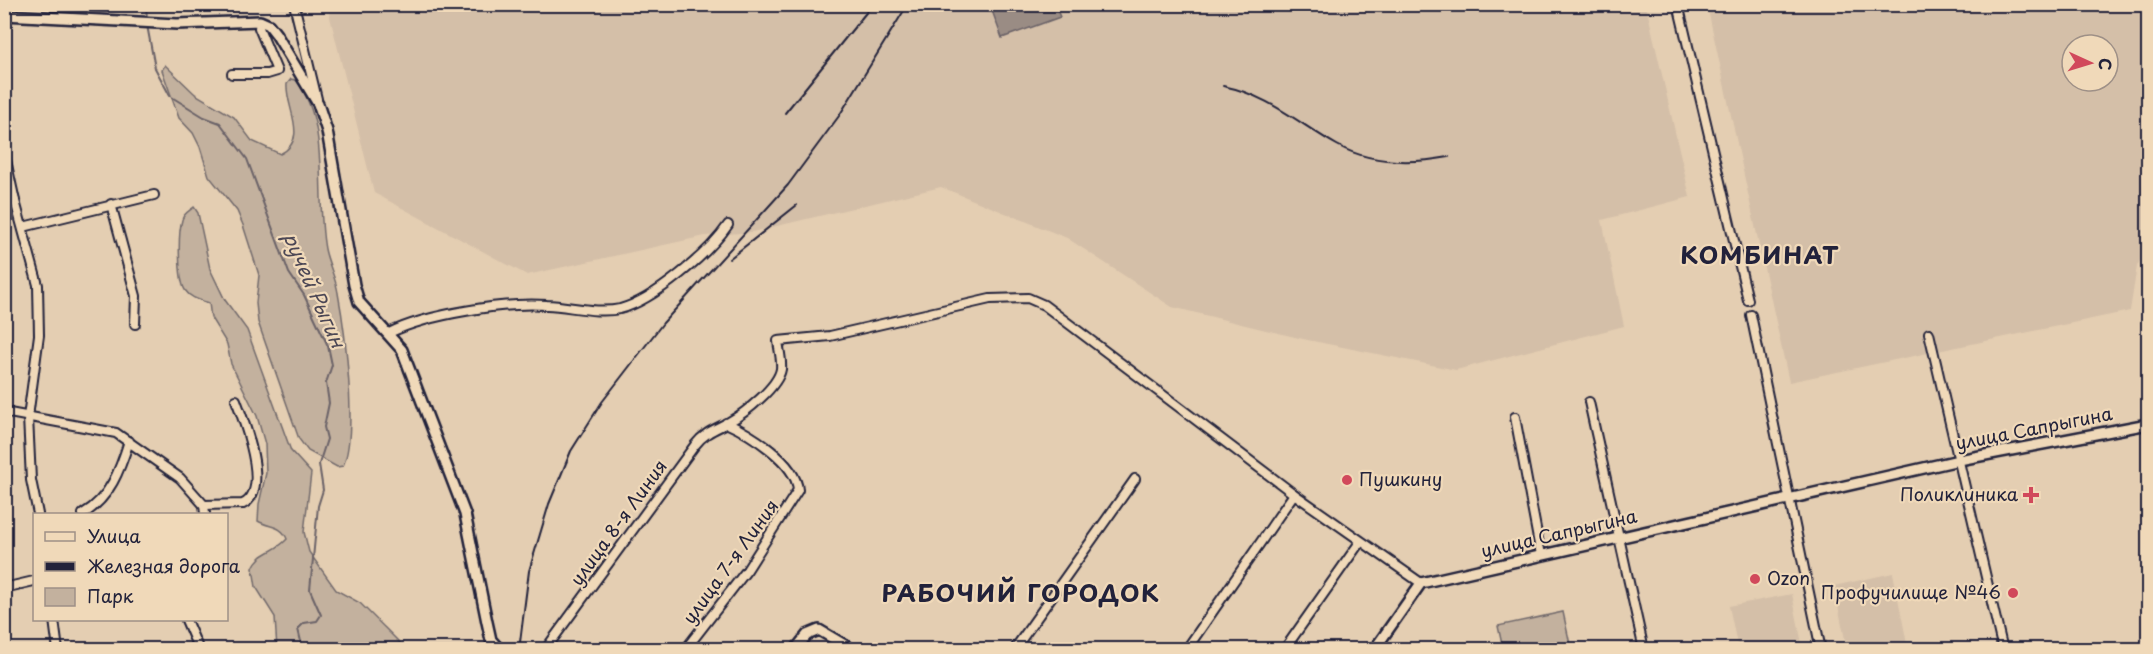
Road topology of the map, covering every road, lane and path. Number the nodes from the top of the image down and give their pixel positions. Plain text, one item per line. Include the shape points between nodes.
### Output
1 (294, 4) edge
2 (1678, 4) edge
3 (4, 15) edge
4 (260, 21) junction
5 (231, 74) dead end
6 (318, 104) junction
7 (4, 151) edge
8 (154, 195) dead end
9 (15, 201) junction
10 (4, 203) edge
11 (111, 204) junction
12 (728, 225) dead end
13 (23, 227) junction
14 (1748, 300) dead end
15 (1751, 315) dead end
16 (135, 324) dead end
17 (389, 333) junction
18 (1929, 333) dead end
19 (236, 400) dead end
20 (1589, 402) dead end
21 (4, 412) edge
22 (28, 417) junction
23 (1515, 417) dead end
24 (726, 423) junction
25 (2148, 424) edge
26 (129, 441) junction
27 (1959, 459) junction
28 (1135, 479) dead end
29 (1294, 494) junction
30 (1789, 498) junction
31 (204, 505) junction
32 (38, 513) edge
33 (85, 513) edge
34 (205, 513) edge
35 (1619, 537) junction
36 (1360, 542) junction
37 (1541, 555) junction
38 (33, 581) edge
39 (1421, 583) junction
40 (4, 588) edge
41 (54, 621) edge
42 (186, 621) edge
43 (58, 650) edge
44 (199, 650) edge
45 (500, 650) edge
46 (545, 650) edge
47 (685, 650) edge
48 (795, 650) edge
49 (854, 650) edge
50 (1014, 650) edge
51 (1186, 650) edge
52 (1284, 650) edge
53 (1374, 650) edge
54 (1644, 650) edge
55 (1821, 650) edge
56 (2003, 650) edge

1 - 6 street
2 - 14 street
3 - 4 street via 193,24
4 - 5 street via 259,28 277,71
4 - 6 street via 276,34
6 - 17 street via 327,131 354,285 367,313
7 - 9 street
8 - 11 street
9 - 10 street
9 - 13 street
11 - 13 street
11 - 16 street via 136,296
12 - 17 street via 700,258 653,293 620,309 544,304 497,307 405,326
13 - 22 street via 38,285 40,313
15 - 30 street
17 - 45 street via 402,350 465,514 491,640
18 - 27 street
19 - 31 street via 247,431 256,475 255,491 249,502 243,504
20 - 35 street
21 - 22 street
22 - 26 street via 105,430
22 - 32 street via 31,480
23 - 37 street
24 - 29 street, улица 8-я Линия via 757,402 778,377 778,341 830,336 990,299 1028,298 1055,313
24 - 46 street, улица 8-я Линия via 703,435 694,445
24 - 47 street, улица 7-я Линия via 745,431 783,462 795,476 798,490 747,570
25 - 27 street, улица Сапрыгина
26 - 31 street via 175,474
26 - 33 street via 112,486 96,507
27 - 30 street, улица Сапрыгина
27 - 56 street
28 - 50 street
29 - 36 street
29 - 51 street
30 - 35 street, улица Сапрыгина
30 - 55 street
31 - 34 street
35 - 37 street, улица Сапрыгина
35 - 54 street
36 - 39 street
36 - 52 street
37 - 39 street, улица Сапрыгина
38 - 40 street
39 - 53 street
41 - 43 street
42 - 44 street
48 - 49 street via 807,635 819,630

